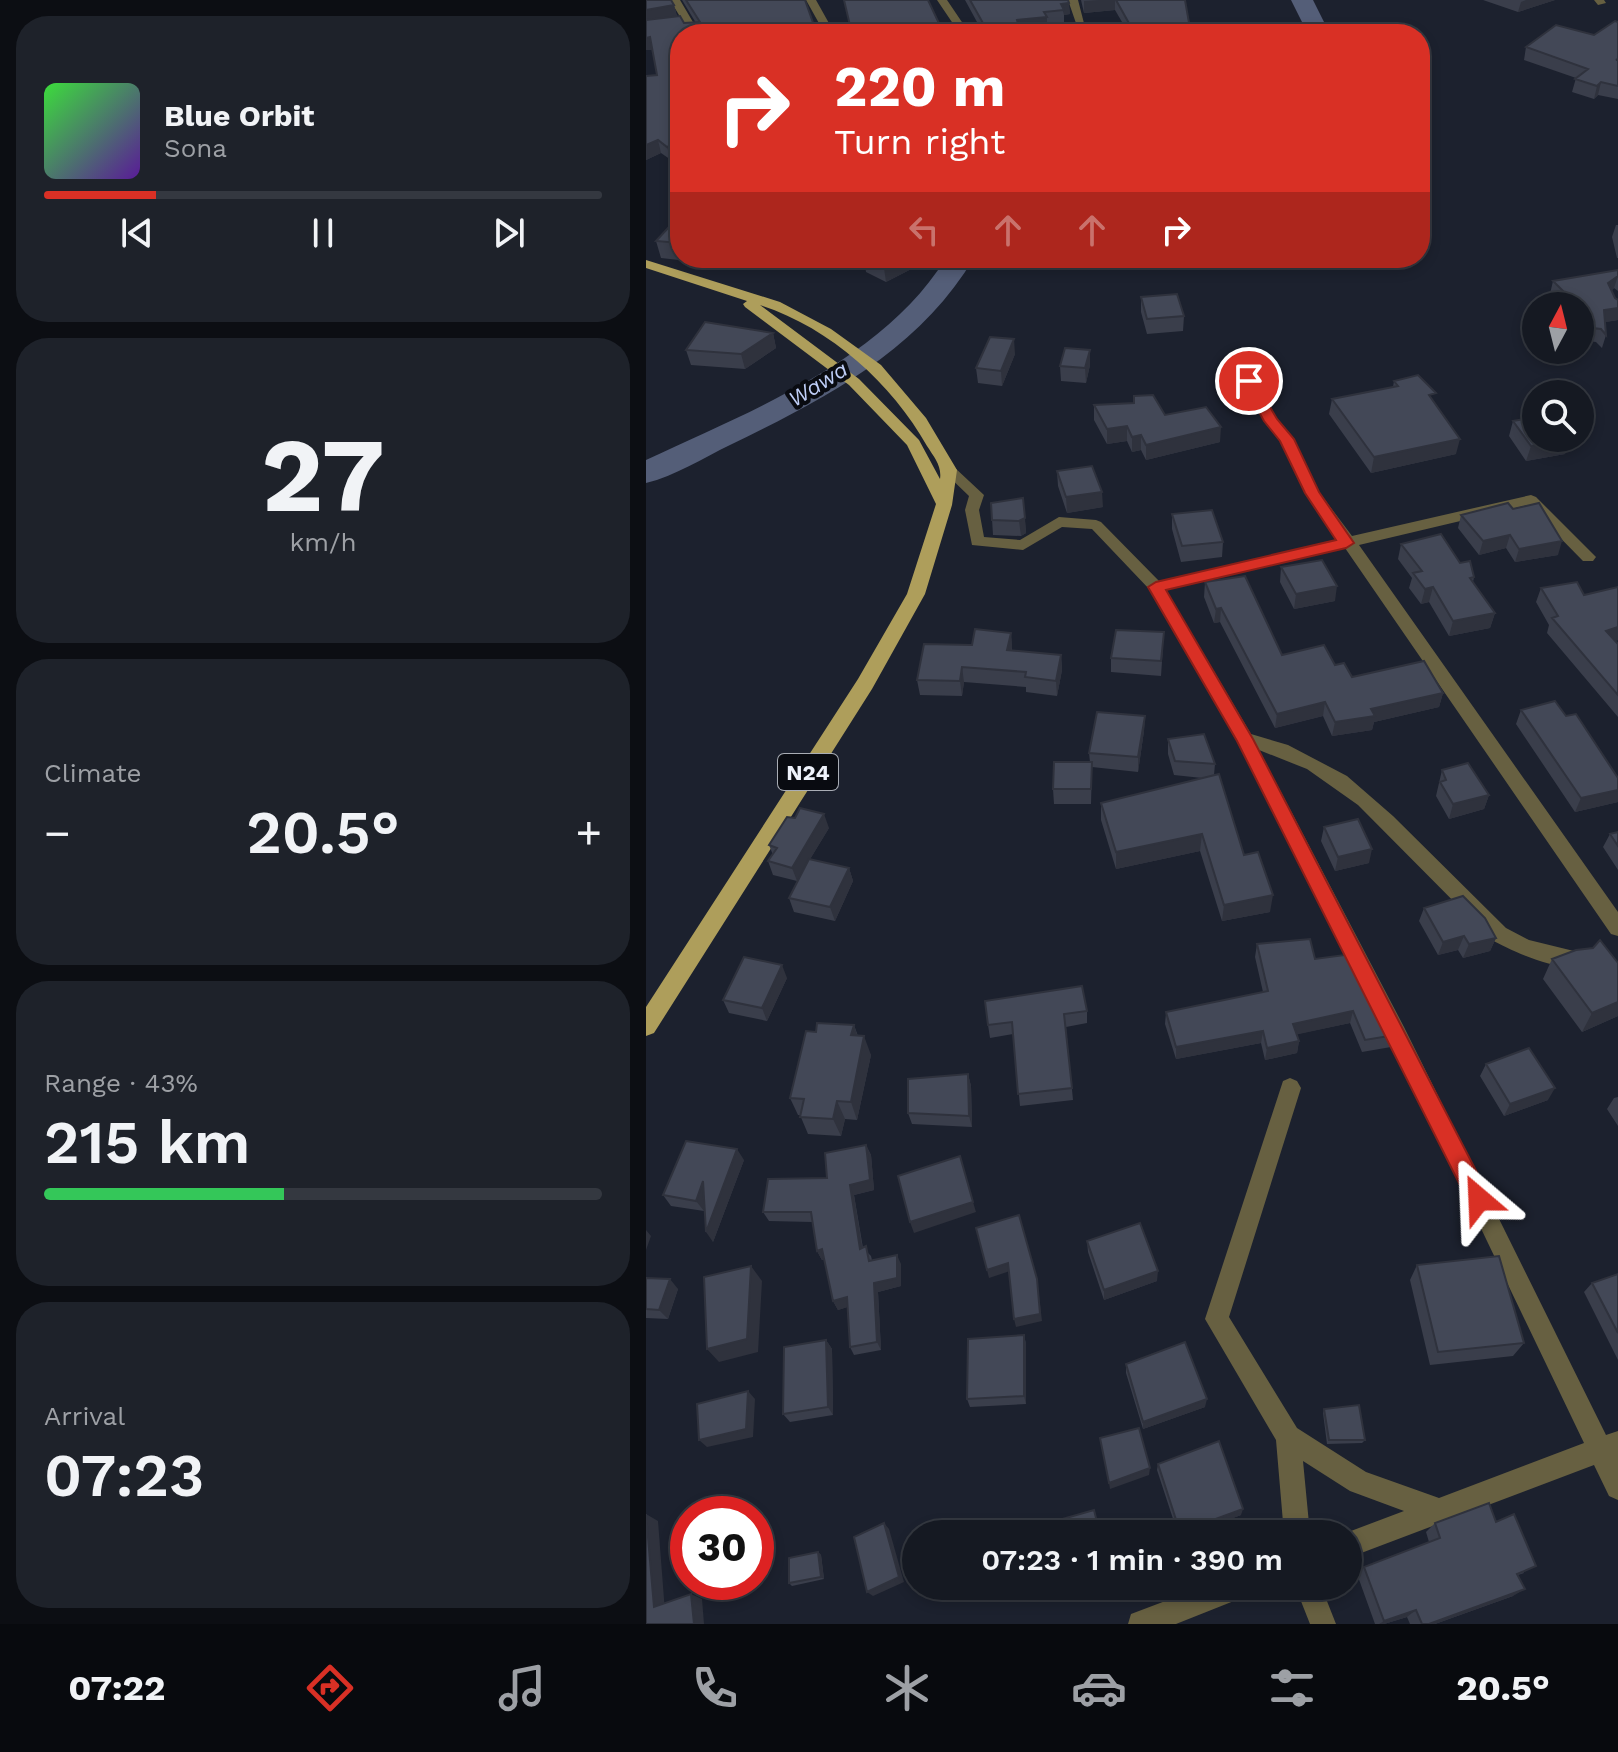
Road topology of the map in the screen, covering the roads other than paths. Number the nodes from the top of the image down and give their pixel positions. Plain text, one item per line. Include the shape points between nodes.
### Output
1 (675, 0) edge
2 (811, 0) edge
3 (942, 0) edge
4 (1073, 0) edge
5 (688, 22) joint
6 (824, 24) edge
7 (958, 24) edge
8 (1081, 24) edge
9 (646, 26) edge
10 (646, 264) edge
11 (727, 288) junction
12 (1249, 381) dead end
13 (949, 470) junction
14 (944, 505) junction
15 (1346, 543) junction
16 (1588, 557) dead end
17 (1156, 587) junction
18 (1245, 739) junction
19 (1618, 928) edge
20 (1575, 959) edge
21 (646, 1026) edge
22 (1290, 1088) dead end
23 (1288, 1437) junction
24 (1610, 1446) edge
25 (1618, 1487) edge
26 (1437, 1510) junction
27 (1296, 1520) edge
28 (1362, 1539) edge
29 (1204, 1600) edge
30 (1314, 1600) edge
31 (1141, 1624) edge
32 (1323, 1624) edge

1 - 5 street
2 - 6 street
3 - 7 street
4 - 8 street
5 - 9 street
10 - 11 main road
11 - 13 main road via 799,315 876,368 921,421
11 - 14 main road via 854,382 914,443
12 - 15 street
13 - 14 main road, N24
13 - 17 street via 977,495 972,510 977,542 1023,545 1059,522 1096,525
14 - 21 main road, N24 via 916,594 872,671
15 - 16 street via 1531,500
15 - 17 street
15 - 19 street via 1389,596
17 - 18 street
18 - 20 street via 1284,748 1327,769 1357,792 1499,934 1536,951
18 - 24 street
22 - 23 street via 1217,1319
23 - 26 street via 1359,1482
23 - 27 street
24 - 25 street
24 - 26 street
26 - 28 street
29 - 31 street
30 - 32 street

